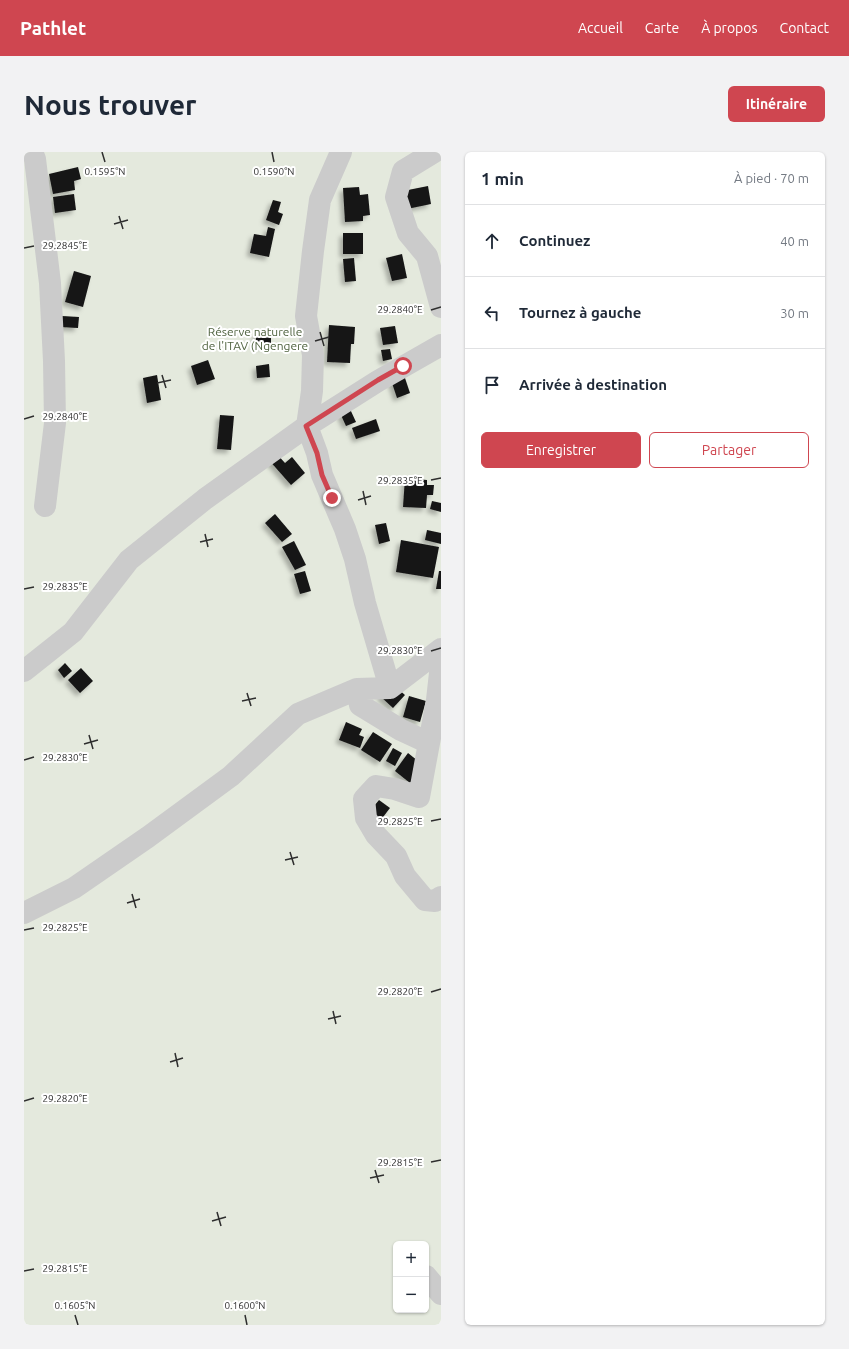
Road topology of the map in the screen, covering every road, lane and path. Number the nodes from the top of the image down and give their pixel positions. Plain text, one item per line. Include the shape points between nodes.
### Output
1 (32, 152) edge
2 (341, 152) edge
3 (434, 152) edge
4 (441, 307) edge
5 (441, 345) edge
6 (306, 426) junction
7 (45, 506) dead end
8 (441, 649) edge
9 (441, 664) edge
10 (24, 671) edge
11 (390, 688) junction
12 (357, 689) junction
13 (429, 743) junction
14 (441, 897) edge
15 (24, 913) edge
16 (427, 1277) edge
17 (441, 1294) edge

1 - 7 street via 50,283 54,361 55,423
2 - 6 street via 320,200 313,251 306,316 313,355 312,391
3 - 4 street via 404,171 396,197 408,233 427,256
5 - 6 street via 378,380
6 - 10 street via 206,499 129,560 73,632
6 - 11 street via 355,559
8 - 11 street
9 - 13 street
11 - 12 street
12 - 13 street via 360,705 401,730
12 - 15 street via 298,714 231,776 148,837 74,888
13 - 14 street via 419,797 376,786 364,799 366,818 376,835 396,856 405,876 425,900
16 - 17 street

